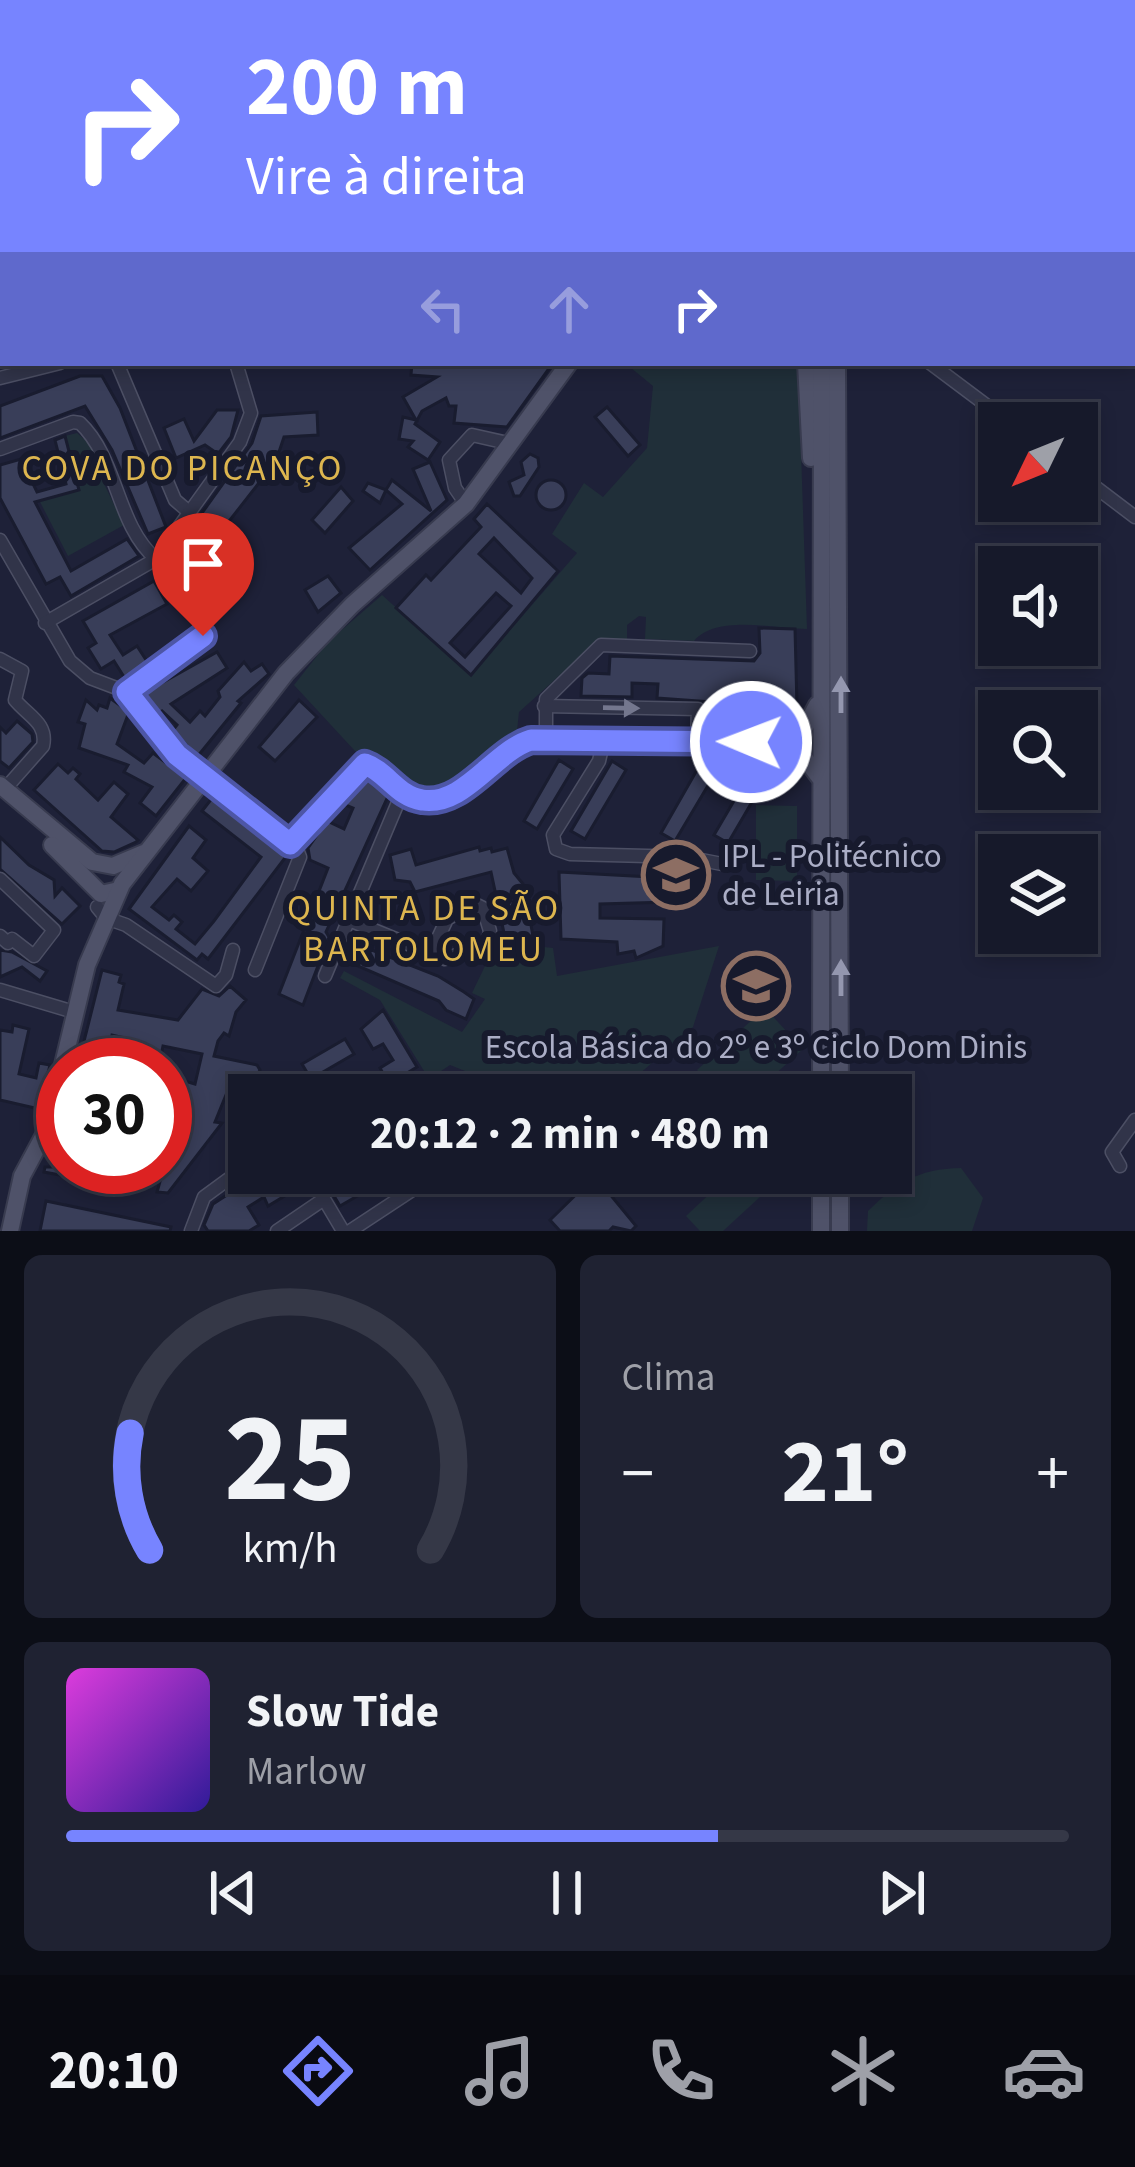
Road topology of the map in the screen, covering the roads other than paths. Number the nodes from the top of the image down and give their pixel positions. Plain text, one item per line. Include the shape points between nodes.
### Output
1 (48, 366) edge
2 (118, 366) edge
3 (237, 366) edge
4 (566, 366) edge
5 (806, 366) edge
6 (821, 366) edge
7 (837, 366) edge
8 (847, 366) edge
9 (934, 366) edge
10 (0, 378) edge
11 (982, 402) edge
12 (512, 444) junction
13 (0, 449) edge
14 (1098, 489) edge
15 (466, 504) junction
16 (189, 512) junction
17 (822, 517) junction
18 (1135, 517) edge
19 (0, 540) edge
20 (156, 559) junction
21 (841, 566) junction
22 (45, 623) junction
23 (203, 636) dead end
24 (750, 651) dead end
25 (0, 659) edge
26 (127, 692) junction
27 (821, 693) junction
28 (544, 706) junction
29 (547, 738) junction
30 (604, 739) junction
31 (697, 741) junction
32 (776, 743) junction
33 (204, 777) junction
34 (819, 777) junction
35 (2, 791) edge
36 (402, 793) junction
37 (294, 842) junction
38 (145, 853) junction
39 (722, 864) dead end
40 (107, 866) junction
41 (0, 879) edge
42 (119, 891) junction
43 (98, 901) junction
44 (349, 920) junction
45 (126, 925) junction
46 (0, 936) edge
47 (233, 950) dead end
48 (431, 953) junction
49 (255, 970) dead end
50 (326, 976) dead end
51 (0, 990) edge
52 (74, 1012) junction
53 (69, 1038) edge
54 (821, 1074) edge
55 (840, 1074) edge
56 (1135, 1120) edge
57 (36, 1151) edge
58 (1120, 1166) dead end
59 (228, 1179) edge
60 (405, 1194) edge
61 (821, 1194) edge
62 (840, 1194) edge
63 (10, 1231) edge
64 (190, 1231) edge
65 (277, 1231) edge
66 (346, 1231) edge
67 (821, 1231) edge
68 (840, 1231) edge

1 - 10 street
2 - 16 street via 175,500
3 - 16 street via 249,422
4 - 12 main road
5 - 17 main road
6 - 17 main road
7 - 21 main road
8 - 21 main road
9 - 11 street
12 - 15 main road
12 - 15 street via 472,435 449,460
13 - 20 street via 80,423
14 - 18 street
15 - 33 main road via 308,648
16 - 20 street
17 - 27 main road
19 - 22 street
20 - 22 street
55 -> 21 main road
22 - 26 street via 80,669
23 - 26 street
24 - 28 street via 601,645
25 - 35 street via 22,670 15,700 45,737
26 - 33 street via 164,742
27 - 32 main road via 804,729
27 - 34 main road
28 - 29 street
28 -> 31 street via 698,709
29 - 30 street
29 - 36 street via 515,746 443,798
30 - 31 street
30 - 39 street via 553,835 556,849
31 - 32 street
32 - 34 main road via 800,752
33 - 37 street
33 - 38 main road
34 - 54 main road
35 - 40 main road via 70,848
35 - 43 main road
36 - 37 street via 374,767 361,766
36 - 44 street
37 - 49 street via 300,857
38 - 40 main road
38 - 42 main road
40 - 42 main road via 120,871
40 - 43 main road via 93,877
41 - 46 street via 54,930 34,956
42 - 43 main road
42 - 45 street
43 - 45 street
43 - 52 main road
44 - 48 street
44 - 50 street
45 - 47 street via 216,986
48 - 48 street via 445,959 487,944 483,908 447,919
51 - 52 street
52 - 53 main road
56 - 58 street via 1112,1152
57 - 63 main road
59 - 64 street via 204,1197
60 - 66 street
61 - 67 main road
62 - 68 main road
65 - 66 street via 324,1199

